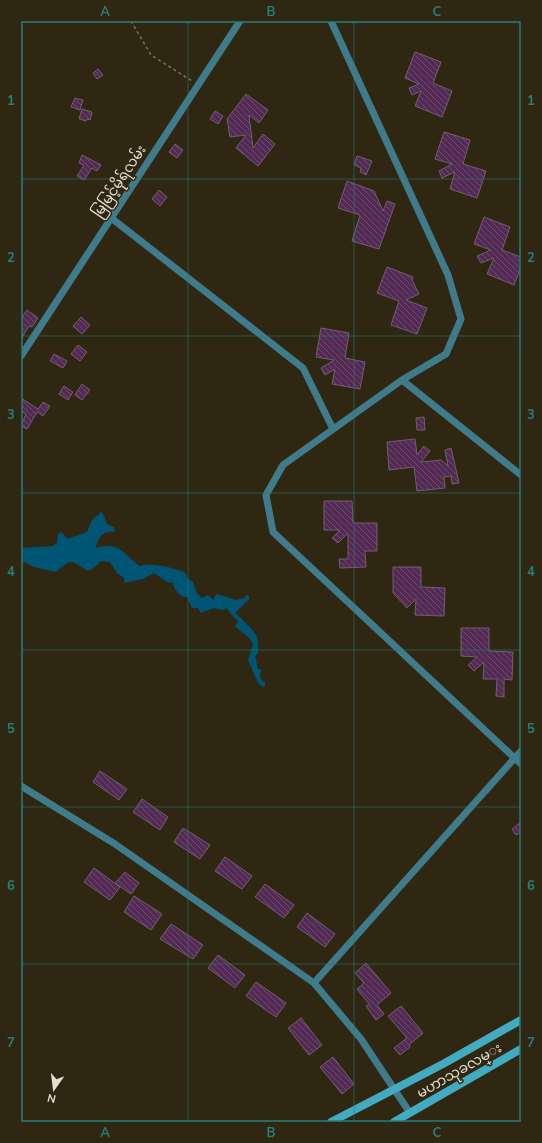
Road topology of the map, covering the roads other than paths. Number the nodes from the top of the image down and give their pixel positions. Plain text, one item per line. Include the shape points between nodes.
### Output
1 (240, 21) edge
2 (331, 21) edge
3 (110, 217) junction
4 (21, 356) edge
5 (402, 380) junction
6 (333, 429) junction
7 (521, 475) edge
8 (521, 751) edge
9 (518, 761) edge
10 (21, 786) edge
11 (314, 983) junction
12 (521, 1020) edge
13 (521, 1049) edge
14 (395, 1090) junction
15 (410, 1113) junction
16 (331, 1122) edge
17 (394, 1122) edge

1 - 3 street, မြမြင့်မိုရ်လမ်း
2 - 5 street via 448,275 461,319 446,354
3 - 4 street, မြမြင့်မိုရ်လမ်း
3 - 6 street via 303,368
5 - 6 street
5 - 7 street
6 - 9 street via 283,465 266,495 273,532
8 - 9 street
9 - 11 street
10 - 11 street via 115,844
11 - 14 street via 361,1039
12 - 14 main road
13 - 15 main road, မဟာသုခလမ္း
14 - 15 street
14 - 16 main road
15 - 17 main road, မဟာသုခလမ္း

